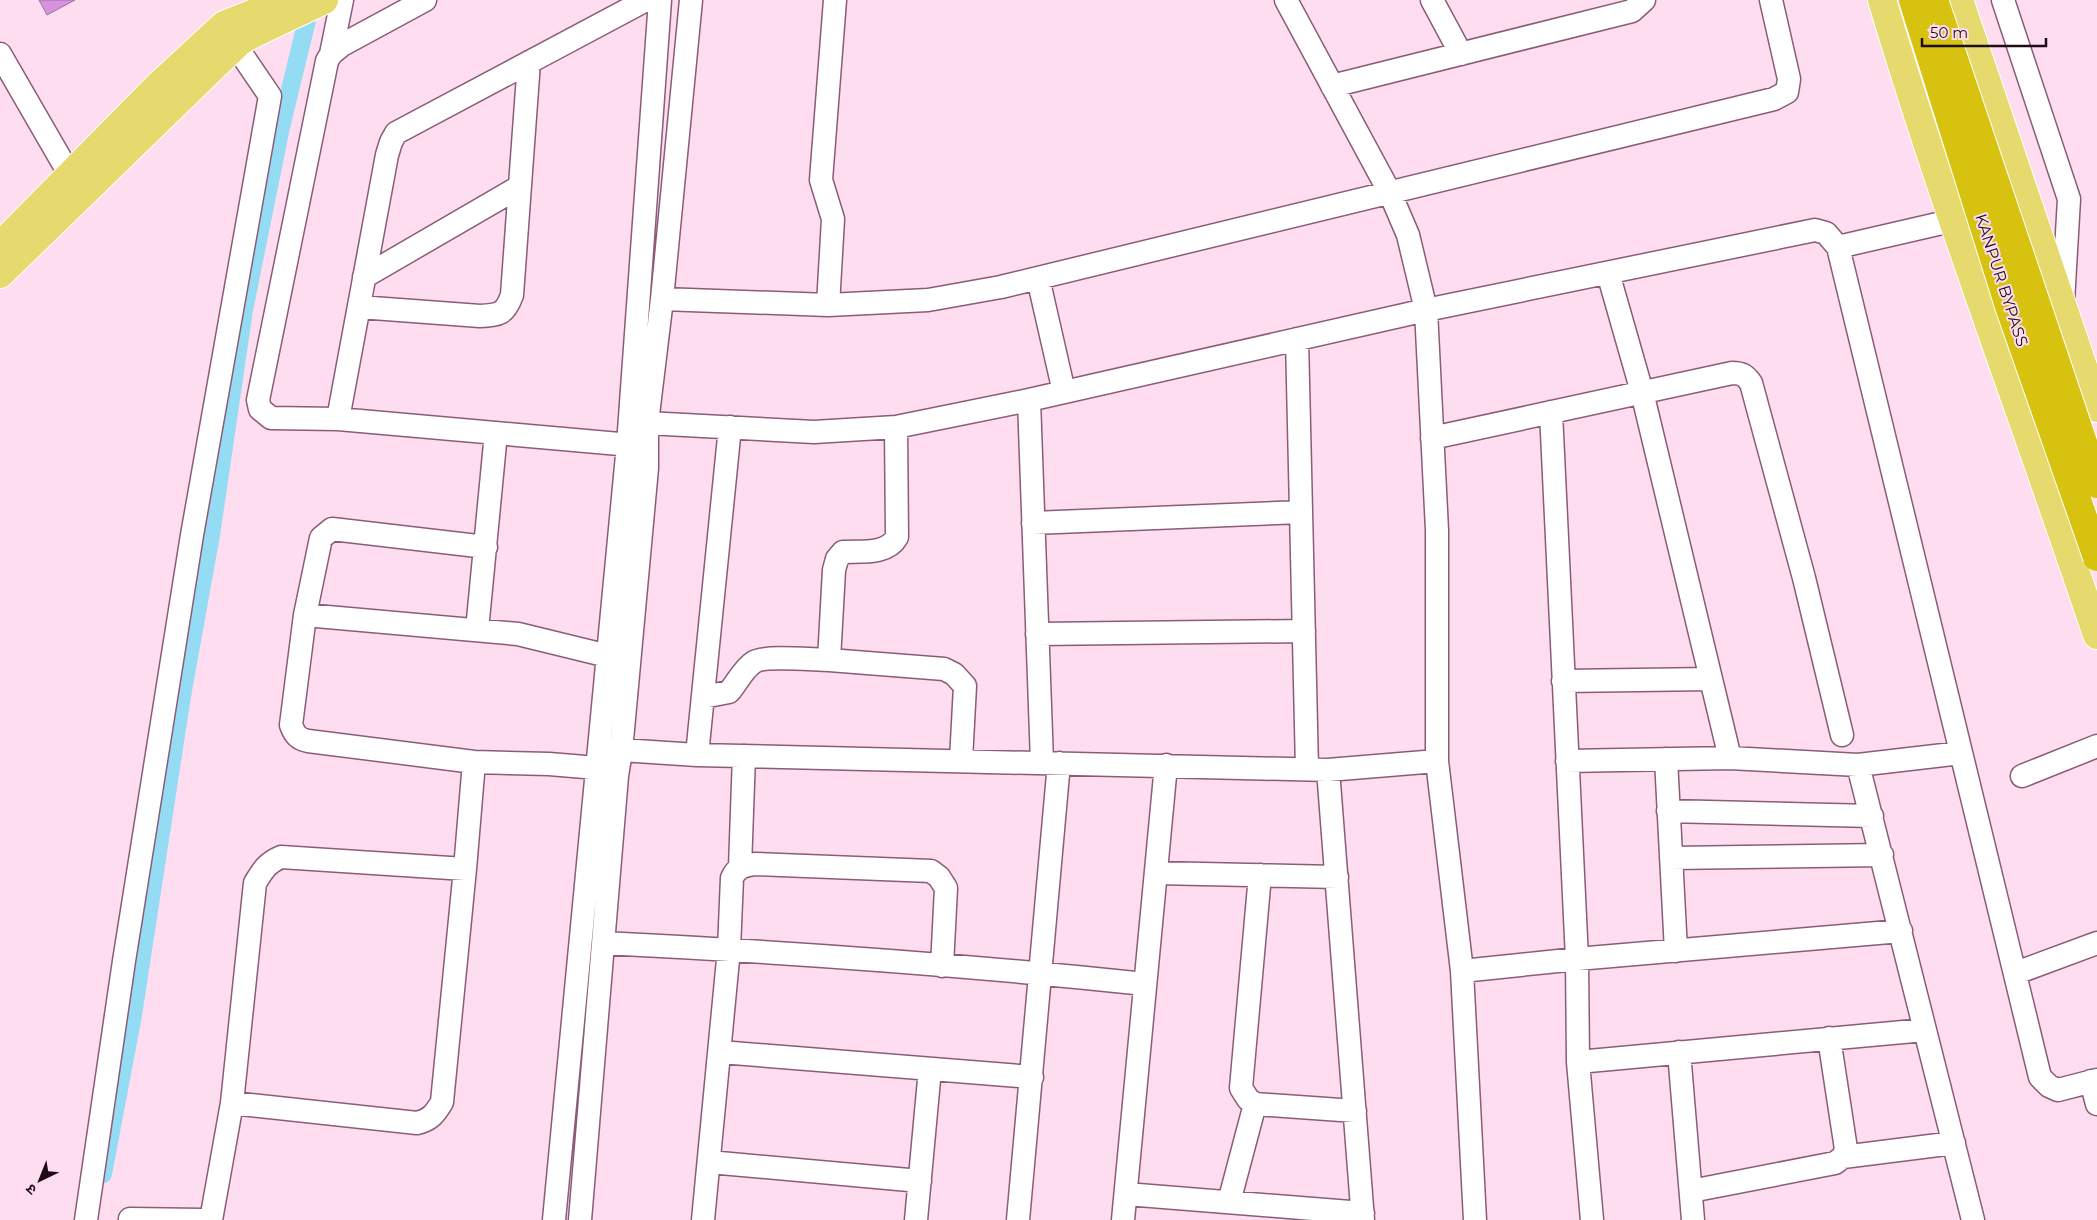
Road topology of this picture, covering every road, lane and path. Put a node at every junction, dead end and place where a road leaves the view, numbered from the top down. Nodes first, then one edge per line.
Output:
1 (324, 0) edge
2 (342, 0) edge
3 (425, 0) edge
4 (646, 0) edge
5 (660, 0) edge
6 (691, 0) edge
7 (835, 0) edge
8 (1286, 0) edge
9 (1432, 0) edge
10 (1644, 0) edge
11 (1771, 0) edge
12 (1882, 0) edge
13 (1913, 0) edge
14 (1934, 0) edge
15 (1959, 0) edge
16 (2003, 0) edge
17 (271, 12) edge
18 (236, 46) junction
19 (0, 54) edge
20 (331, 54) junction
21 (1461, 54) junction
22 (529, 62) junction
23 (1332, 86) junction
24 (76, 185) junction
25 (519, 186) junction
26 (1390, 193) junction
27 (2027, 203) junction
28 (1951, 221) junction
29 (0, 246) edge
30 (1838, 247) junction
31 (1608, 272) junction
32 (0, 274) edge
33 (364, 277) junction
34 (1038, 278) junction
35 (662, 299) junction
36 (828, 305) junction
37 (359, 307) junction
38 (2063, 308) junction
39 (1426, 310) junction
40 (1297, 339) junction
41 (1064, 392) junction
42 (1642, 392) junction
43 (1029, 400) junction
44 (2097, 408) edge
45 (1551, 412) junction
46 (338, 419) junction
47 (647, 423) junction
48 (730, 427) junction
49 (896, 427) junction
50 (496, 434) junction
51 (1432, 438) junction
52 (637, 446) junction
53 (2097, 484) edge
54 (1301, 512) junction
55 (1033, 523) junction
56 (486, 547) junction
57 (2097, 557) edge
58 (305, 615) junction
59 (477, 630) junction
60 (1304, 631) junction
61 (1037, 634) junction
62 (2097, 635) edge
63 (608, 656) junction
64 (829, 660) junction
65 (1711, 679) junction
66 (1563, 681) junction
67 (702, 697) junction
68 (1842, 735) dead end
69 (2097, 746) edge
70 (621, 751) junction
71 (1961, 753) junction
72 (698, 755) junction
73 (744, 756) junction
74 (598, 758) junction
75 (1730, 758) junction
76 (1666, 759) junction
77 (961, 760) junction
78 (1437, 761) junction
79 (1567, 761) junction
80 (474, 762) junction
81 (1050, 762) junction
82 (1166, 765) junction
83 (1858, 765) junction
84 (1317, 770) junction
85 (2022, 776) dead end
86 (1668, 811) junction
87 (1872, 816) junction
88 (1882, 855) junction
89 (1671, 858) junction
90 (740, 867) junction
91 (466, 869) junction
92 (1156, 874) junction
93 (1260, 875) junction
94 (1337, 877) junction
95 (1901, 931) junction
96 (604, 943) junction
97 (2097, 943) edge
98 (729, 949) junction
99 (1676, 951) junction
100 (1577, 959) junction
101 (942, 966) junction
102 (1462, 971) junction
103 (1041, 973) junction
104 (2016, 973) junction
105 (1145, 984) junction
106 (1925, 1030) junction
107 (1829, 1038) junction
108 (720, 1052) junction
109 (1679, 1052) junction
110 (1578, 1062) junction
111 (930, 1069) junction
112 (1032, 1077) junction
113 (2094, 1080) edge
114 (232, 1102) junction
115 (1255, 1104) junction
116 (2097, 1104) edge
117 (1355, 1111) junction
118 (1954, 1144) junction
119 (1843, 1157) junction
120 (709, 1162) junction
121 (920, 1181) junction
122 (1691, 1191) junction
123 (1126, 1194) junction
124 (1229, 1202) junction
125 (1363, 1216) edge
126 (130, 1219) edge
127 (86, 1220) edge
128 (202, 1220) edge
129 (211, 1220) edge
130 (554, 1220) edge
131 (580, 1220) edge
132 (703, 1220) edge
133 (916, 1220) edge
134 (1018, 1220) edge
135 (1123, 1220) edge
136 (1475, 1220) edge
137 (1592, 1220) edge
138 (1693, 1220) edge
139 (1973, 1220) edge

1 - 17 main road
2 - 20 street
3 - 20 street
4 - 22 street
5 - 52 street
6 - 35 street
7 - 36 street
8 - 23 street
9 - 21 street
10 - 21 street
11 - 26 street
12 - 28 main road
13 - 57 highway, KANPUR BYPASS, bridge
14 - 53 highway, KANPUR BYPASS, bridge
15 - 27 main road
16 - 38 street
17 - 18 main road
17 - 24 main road
18 - 24 main road
18 - 127 street
19 - 24 street
20 - 46 street
21 - 23 street
22 - 25 street
22 - 33 street
23 - 26 street
24 - 29 main road
24 - 32 main road
25 - 33 street
25 - 37 street
26 - 34 street
26 - 39 street
27 - 28 street
27 - 38 main road
28 - 30 street
28 - 62 main road
30 - 31 street
30 - 71 street
31 - 39 street
31 - 42 street
33 - 37 street
34 - 36 street
34 - 41 street
35 - 36 street
35 - 47 street
37 - 46 street
38 - 44 main road
39 - 40 street
39 - 51 street
40 - 41 street
40 - 54 street
41 - 43 street
42 - 45 street
42 - 65 street
42 - 68 street
43 - 49 street
43 - 55 street
45 - 51 street
45 - 66 street
46 - 50 street
47 - 48 street
47 - 52 street
48 - 49 street
48 - 67 street
49 - 64 street
50 - 52 street
50 - 56 street
51 - 78 street
52 - 63 street
52 - 70 street
54 - 55 street
54 - 60 street
55 - 61 street
56 - 58 street
56 - 59 street
58 - 59 street
58 - 80 street
59 - 63 street
60 - 61 street
60 - 84 street
61 - 81 street
63 - 74 street
64 - 67 street
64 - 77 street
65 - 66 street
65 - 75 street
66 - 79 street
67 - 72 street
69 - 85 street
70 - 72 street
70 - 74 street
70 - 96 street
71 - 83 street
71 - 104 street
72 - 73 street
73 - 77 street
73 - 90 street
74 - 80 street
74 - 130 street
75 - 76 street
75 - 83 street
76 - 79 street
76 - 86 street
77 - 81 street
78 - 84 street
78 - 102 street
79 - 100 street
80 - 91 street
81 - 82 street
81 - 103 street
82 - 84 street
82 - 92 street
83 - 87 street
84 - 94 street
86 - 87 street
86 - 89 street
87 - 88 street
88 - 89 street
88 - 95 street
89 - 99 street
90 - 98 street
90 - 101 street
91 - 114 street
91 - 114 street
92 - 93 street
92 - 105 street
93 - 94 street
93 - 115 street
94 - 117 street
95 - 99 street
95 - 106 street
96 - 98 street
96 - 131 street
97 - 104 street
98 - 101 street
98 - 108 street
99 - 100 street
100 - 102 street
100 - 110 street
101 - 103 street
102 - 136 street
103 - 105 street
103 - 112 street
104 - 113 street
105 - 123 street
106 - 107 street
106 - 118 street
107 - 109 street
107 - 119 street
108 - 111 street
108 - 120 street
109 - 110 street
109 - 122 street
110 - 137 street
111 - 112 street
111 - 121 street
112 - 134 street
113 - 116 street
114 - 129 street
115 - 117 street
115 - 124 street
117 - 125 street
118 - 119 street
118 - 139 street
119 - 122 street
120 - 121 street
120 - 132 street
121 - 133 street
122 - 138 street
123 - 124 street
123 - 135 street
124 - 125 street
126 - 128 street

